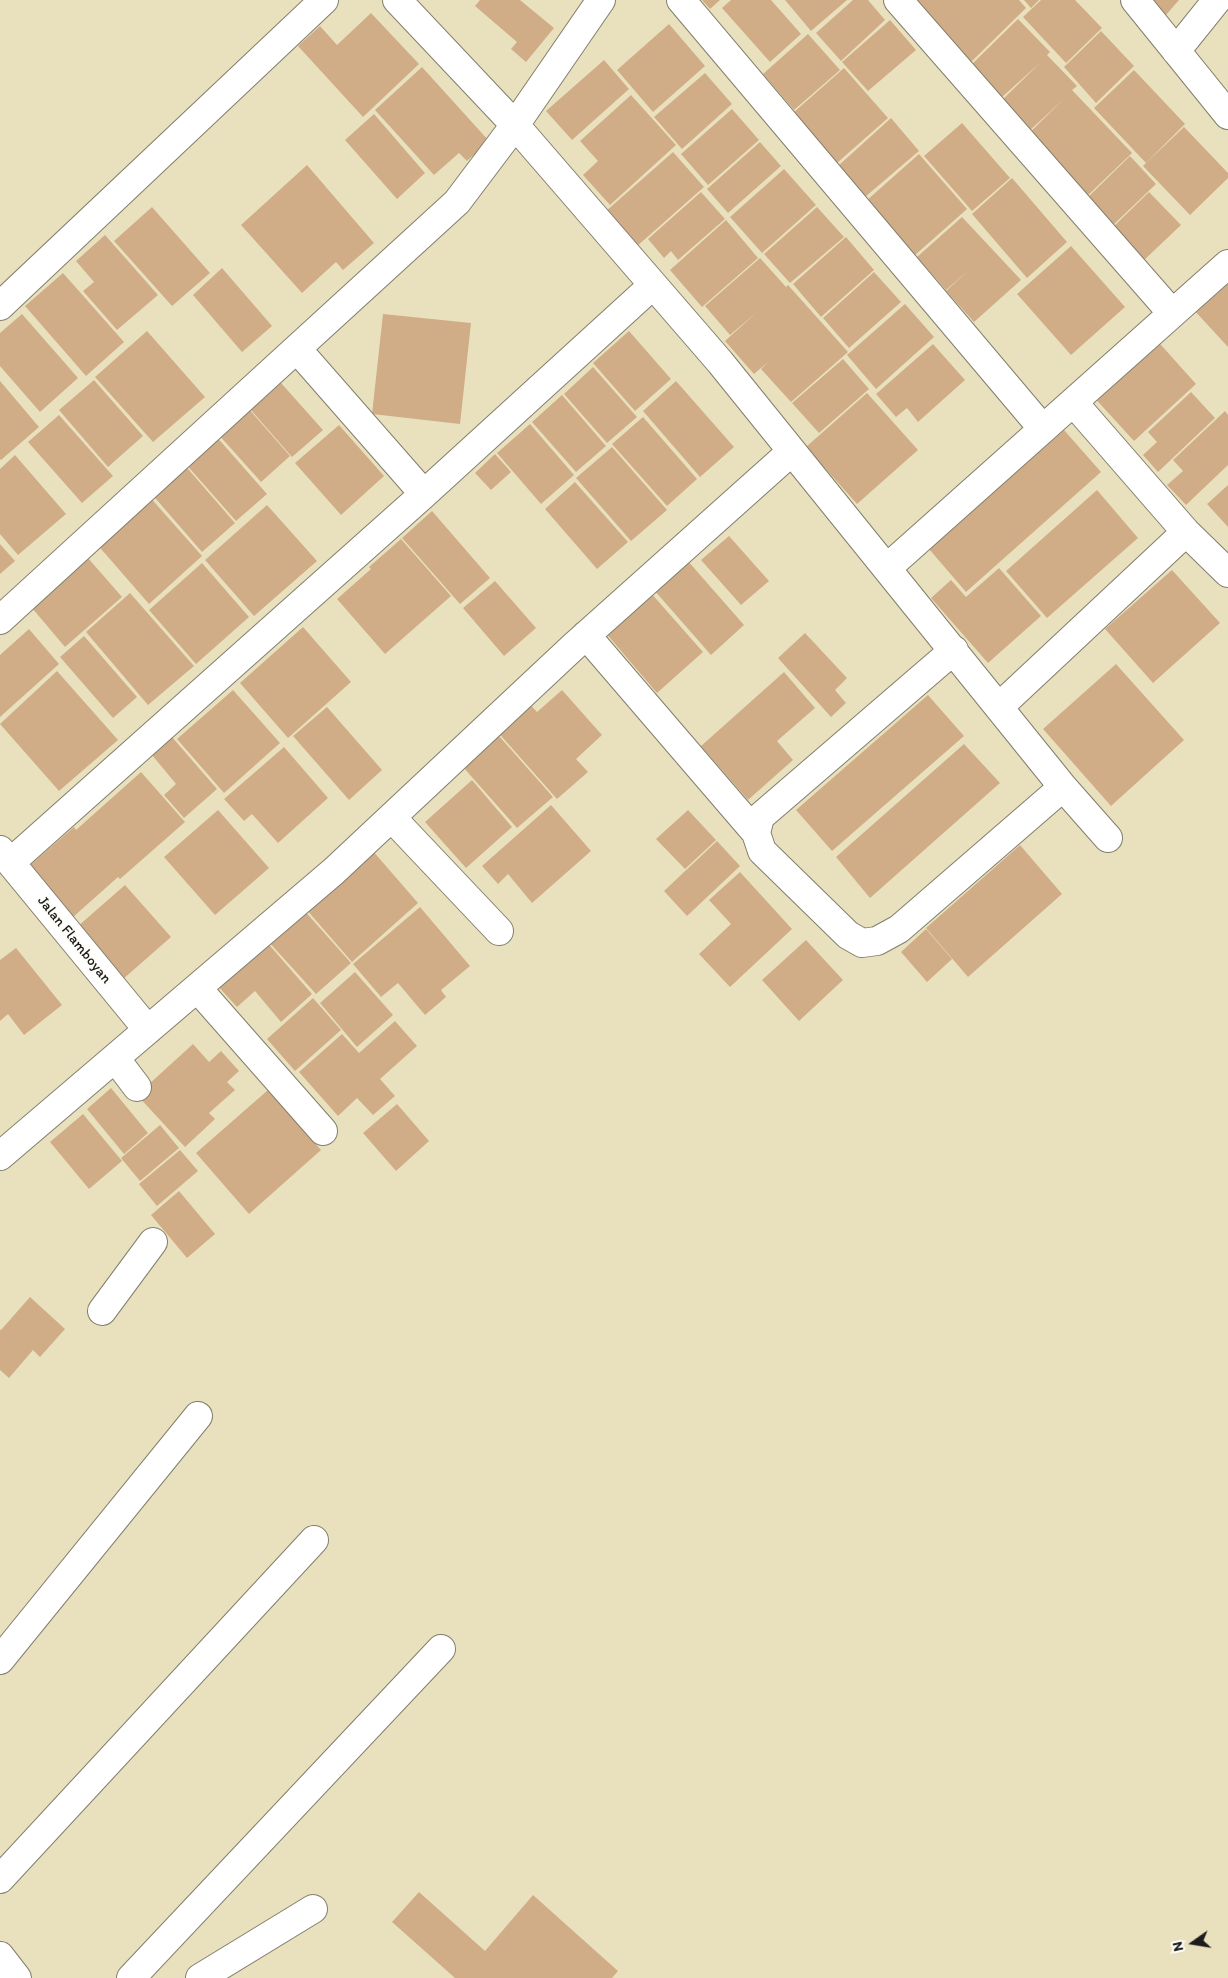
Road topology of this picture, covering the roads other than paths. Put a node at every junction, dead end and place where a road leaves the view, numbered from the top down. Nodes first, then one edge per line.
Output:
1 (324, 0) edge
2 (397, 0) edge
3 (601, 0) edge
4 (681, 0) edge
5 (898, 0) edge
6 (1135, 0) edge
7 (1217, 0) edge
8 (1176, 51) junction
9 (1228, 114) edge
10 (514, 125) junction
11 (1228, 264) edge
12 (653, 285) junction
13 (0, 306) edge
14 (1172, 313) junction
15 (297, 348) junction
16 (1073, 402) junction
17 (1043, 429) junction
18 (791, 452) junction
19 (424, 494) junction
20 (1186, 532) junction
21 (886, 568) junction
22 (1228, 573) edge
23 (0, 620) edge
24 (586, 635) junction
25 (954, 650) junction
26 (1000, 706) junction
27 (1064, 787) junction
28 (392, 818) junction
29 (756, 833) junction
30 (1108, 838) dead end
31 (6, 856) edge
32 (499, 931) dead end
33 (198, 988) junction
34 (148, 1030) junction
35 (115, 1058) junction
36 (137, 1087) dead end
37 (323, 1131) dead end
38 (0, 1156) edge
39 (153, 1242) dead end
40 (102, 1311) dead end
41 (198, 1416) dead end
42 (314, 1540) dead end
43 (441, 1649) dead end
44 (0, 1660) edge
45 (0, 1879) edge
46 (313, 1908) dead end
47 (0, 1956) edge
48 (17, 1978) edge
49 (131, 1978) edge
50 (200, 1978) edge

1 - 13 street
2 - 10 street
3 - 10 street
4 - 17 street
5 - 14 street
6 - 8 street
7 - 8 street
8 - 9 street
10 - 12 street
10 - 15 street
11 - 14 street
12 - 18 street
12 - 19 street
14 - 16 street
15 - 19 street
15 - 23 street
16 - 17 street
16 - 20 street
17 - 21 street
18 - 21 street
18 - 24 street
19 - 31 street
20 - 22 street
20 - 26 street
21 - 25 street
24 - 28 street
24 - 29 street
25 - 26 street
25 - 29 street
26 - 27 street
27 - 29 street
27 - 30 street
28 - 32 street
28 - 33 street
31 - 34 street, Jalan Flamboyan
33 - 34 street
33 - 37 street
34 - 35 street
35 - 36 street
35 - 38 street
39 - 40 street
41 - 44 street
42 - 45 street
43 - 49 street
46 - 50 street
47 - 48 street

